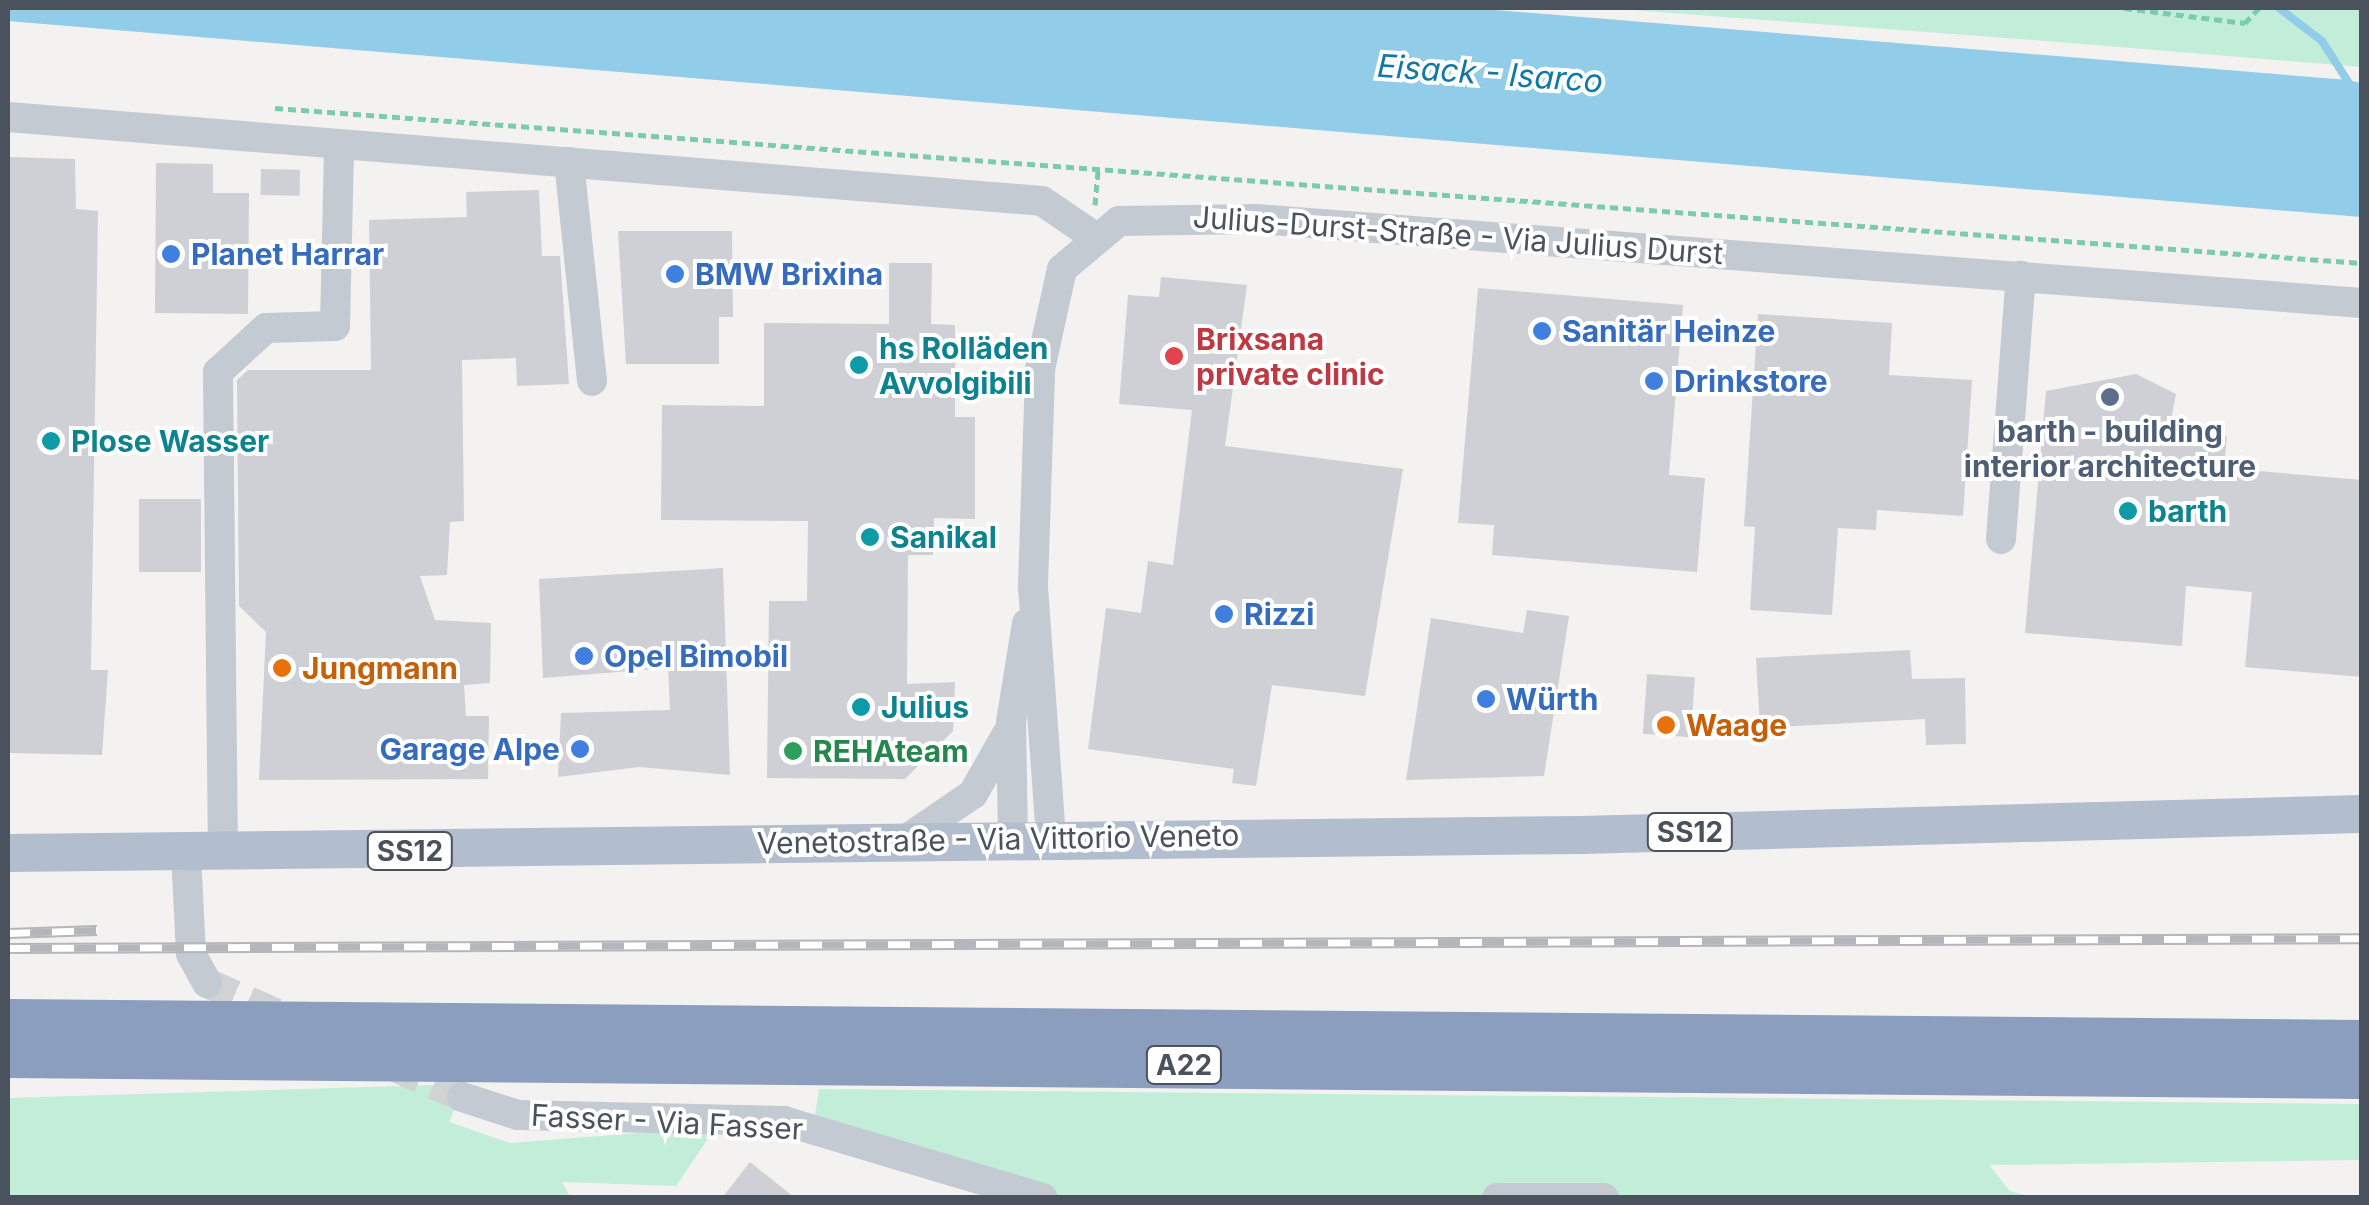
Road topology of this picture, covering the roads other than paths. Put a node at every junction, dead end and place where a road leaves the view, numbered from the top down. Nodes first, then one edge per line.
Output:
1 (8, 116) edge
2 (339, 146) junction
3 (569, 162) junction
4 (1092, 236) junction
5 (2021, 276) junction
6 (2362, 304) edge
7 (592, 381) dead end
8 (2001, 539) dead end
9 (1033, 585) junction
10 (1011, 722) junction
11 (2362, 814) edge
12 (1032, 838) junction
13 (904, 841) junction
14 (8, 854) edge
15 (205, 854) junction
16 (207, 983) dead end
17 (8, 1021) edge
18 (2362, 1042) edge
19 (8, 1056) edge
20 (2362, 1076) edge
21 (462, 1097) tunnel mouth
22 (1043, 1198) edge
23 (1497, 1198) edge
24 (1604, 1198) edge

1 - 2 street
2 - 3 street
2 - 15 street
3 - 4 street
3 - 7 street
4 - 5 street, Julius-Durst-Straße - Via Julius Durst
4 - 9 street
5 - 6 street, Julius-Durst-Straße - Via Julius Durst
5 - 8 street
9 - 10 street
9 - 12 street
10 - 12 street
10 - 13 street
11 - 12 main road, Venetostraße - Via Vittorio Veneto / SS12
12 - 13 main road, Venetostraße - Via Vittorio Veneto / SS12
13 - 15 main road, Venetostraße - Via Vittorio Veneto / SS12
14 - 15 main road, Venetostraße - Via Vittorio Veneto / SS12
15 - 16 street
17 - 18 highway, A22
19 - 20 highway, A22
21 - 22 street, Fasser - Via Fasser
23 - 24 street

